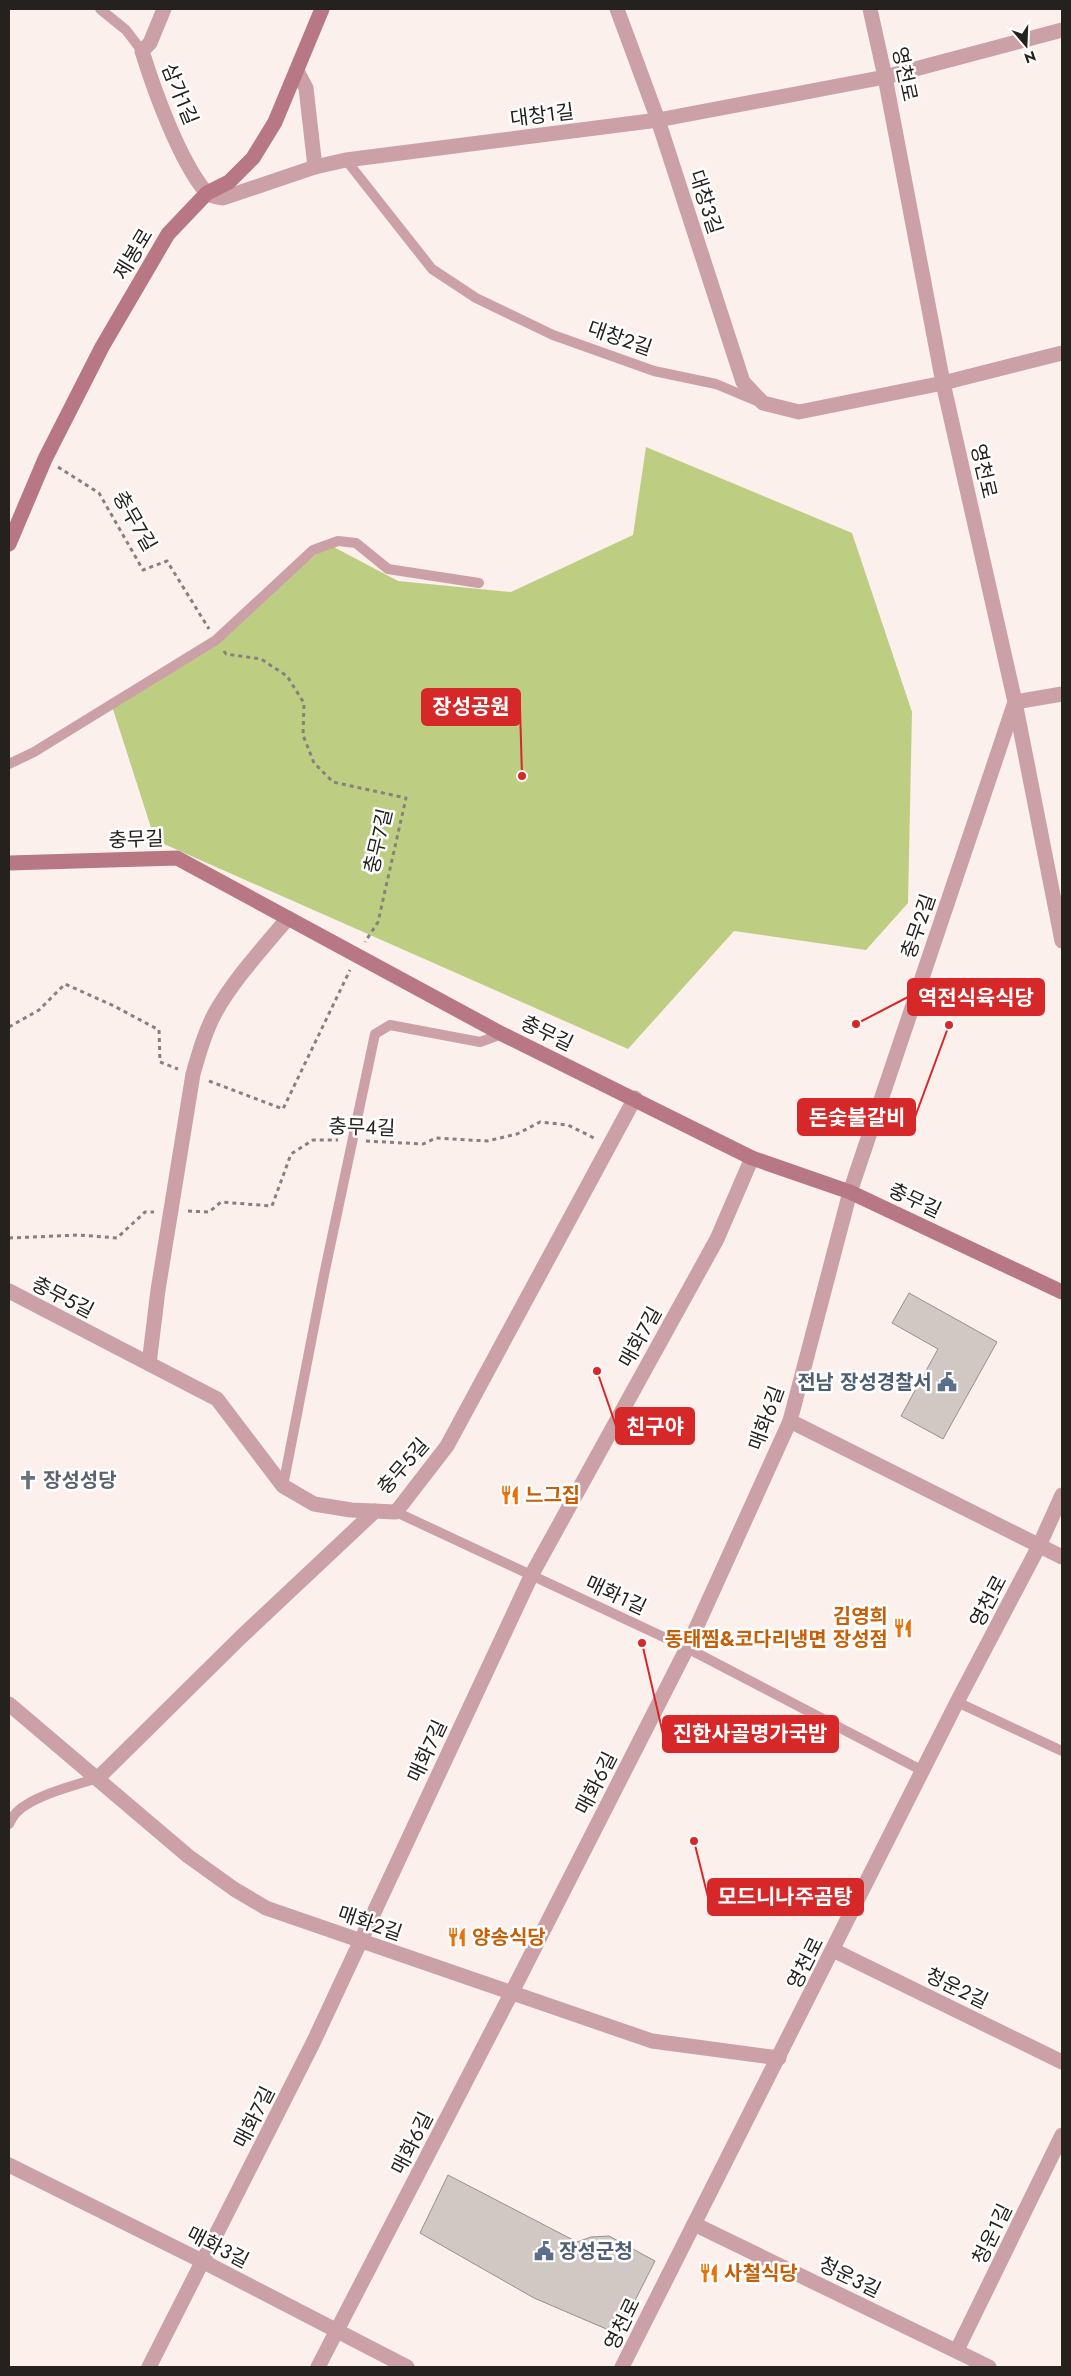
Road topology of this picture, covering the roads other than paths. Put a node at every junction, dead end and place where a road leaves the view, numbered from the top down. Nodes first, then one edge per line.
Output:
1 (100, 9) edge
2 (164, 9) edge
3 (322, 9) edge
4 (616, 9) edge
5 (870, 9) edge
6 (1062, 30) edge
7 (142, 51) junction
8 (297, 71) junction
9 (886, 76) junction
10 (658, 120) junction
11 (346, 160) junction
12 (315, 167) junction
13 (207, 193) junction
14 (1062, 353) edge
15 (943, 383) junction
16 (762, 403) junction
17 (9, 544) edge
18 (478, 583) dead end
19 (1062, 694) edge
20 (1016, 702) junction
21 (9, 764) edge
22 (9, 863) edge
23 (288, 918) junction
24 (1062, 941) edge
25 (502, 1034) junction
26 (635, 1098) junction
27 (752, 1158) junction
28 (850, 1192) junction
29 (9, 1291) edge
30 (1062, 1292) edge
31 (149, 1364) junction
32 (790, 1421) junction
33 (283, 1486) junction
34 (1062, 1495) edge
35 (375, 1511) junction
36 (396, 1512) junction
37 (1039, 1546) junction
38 (1062, 1557) edge
39 (532, 1574) junction
40 (687, 1648) junction
41 (957, 1702) junction
42 (9, 1704) edge
43 (1062, 1751) edge
44 (923, 1771) junction
45 (98, 1778) junction
46 (9, 1824) edge
47 (360, 1941) junction
48 (834, 1950) junction
49 (512, 1992) junction
50 (779, 2058) junction
51 (1062, 2062) edge
52 (1062, 2135) edge
53 (9, 2165) edge
54 (694, 2224) junction
55 (204, 2262) junction
56 (336, 2332) junction
57 (957, 2350) junction
58 (149, 2367) edge
59 (318, 2367) edge
60 (407, 2367) edge
61 (622, 2367) edge
62 (989, 2367) edge

1 - 7 lane
2 - 7 street, 삼가1길
3 - 8 street, 제봉로
4 - 10 street, 대창3길
5 - 9 street, 영천로
6 - 9 street, 대창1길
7 - 13 street, 삼가1길
8 - 12 street
8 - 13 street, 제봉로
9 - 10 street, 대창1길
9 - 15 street, 영천로
10 - 11 street, 대창1길
10 - 16 street, 대창3길
11 - 12 street, 대창1길
11 - 16 lane, 대창2길
12 - 13 street, 대창1길
13 - 17 street, 제봉로
14 - 15 street, 대창2길
15 - 16 street, 대창2길
15 - 20 street, 영천로
18 - 21 lane
19 - 20 street
20 - 24 street, 영천로
20 - 28 street, 충무2길
22 - 23 street, 충무길
23 - 25 street, 충무길
23 - 31 street
25 - 26 street, 충무길
25 - 33 lane
26 - 27 street, 충무길
26 - 36 street, 충무5길
27 - 28 street, 충무길
27 - 39 street, 매화7길
28 - 30 street, 충무길
28 - 32 street, 매화6길
29 - 31 street, 충무5길
31 - 33 street, 충무5길
32 - 37 street
32 - 40 street, 매화6길
33 - 35 street, 충무5길
34 - 37 street, 영천로
35 - 36 street, 충무5길
35 - 45 street
36 - 39 lane, 매화1길
37 - 38 street
37 - 41 street, 영천로
39 - 40 lane, 매화1길
39 - 47 street, 매화7길
40 - 44 lane, 매화1길
40 - 49 street, 매화6길
41 - 43 lane
41 - 44 street, 영천로
42 - 45 street, 매화2길
44 - 48 street, 영천로
45 - 46 lane
45 - 47 street, 매화2길
47 - 49 street, 매화2길
47 - 55 street, 매화7길
48 - 50 street, 영천로
48 - 51 street, 청운2길
49 - 50 street, 매화2길
49 - 56 street, 매화6길
50 - 54 street, 영천로
52 - 57 street, 청운1길
53 - 55 street, 매화3길
54 - 57 street, 청운3길
54 - 61 street, 영천로
55 - 56 street, 매화3길
55 - 58 street, 매화7길
56 - 59 street, 매화6길
56 - 60 street, 매화3길
57 - 62 street, 청운3길

